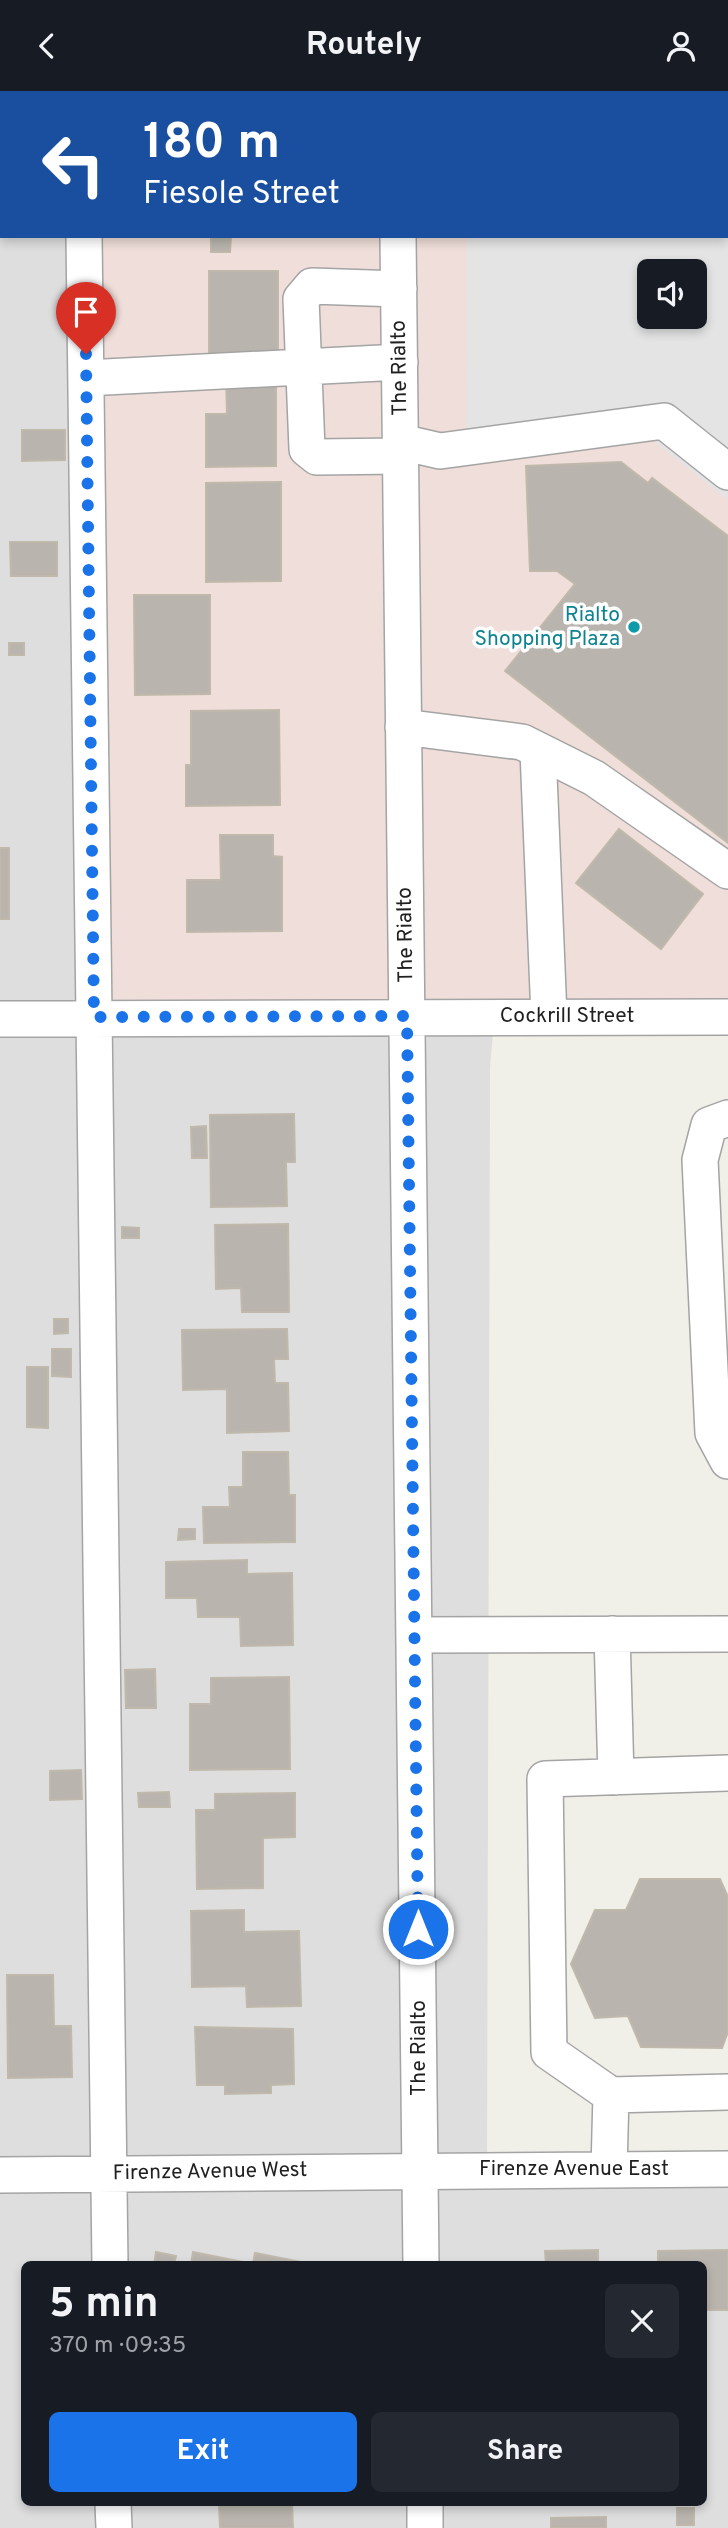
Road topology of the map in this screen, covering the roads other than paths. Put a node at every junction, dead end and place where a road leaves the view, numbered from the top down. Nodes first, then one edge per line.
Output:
1 (84, 238) edge
2 (398, 238) edge
3 (399, 289) junction
4 (400, 362) junction
5 (304, 367) junction
6 (86, 378) junction
7 (401, 449) junction
8 (728, 472) edge
9 (403, 726) junction
10 (538, 751) junction
11 (728, 871) edge
12 (407, 1016) junction
13 (549, 1016) junction
14 (94, 1017) junction
15 (728, 1017) edge
16 (0, 1019) edge
17 (728, 1118) edge
18 (716, 1226) edge
19 (718, 1334) edge
20 (725, 1449) edge
21 (728, 1633) edge
22 (612, 1634) junction
23 (416, 1635) junction
24 (728, 1773) edge
25 (616, 1777) junction
26 (728, 2092) edge
27 (611, 2095) junction
28 (419, 2169) junction
29 (609, 2169) junction
30 (728, 2169) edge
31 (108, 2174) junction
32 (0, 2175) edge
33 (110, 2261) edge
34 (421, 2261) edge
35 (113, 2506) edge
36 (425, 2506) edge
37 (114, 2528) edge
38 (425, 2528) edge

1 - 6 street
2 - 3 street, The Rialto
3 - 4 street, The Rialto
3 - 5 street
4 - 5 street
4 - 7 street, The Rialto
5 - 6 street
5 - 7 street
6 - 14 street
7 - 8 street
7 - 9 street, The Rialto
9 - 10 street
9 - 12 street, The Rialto
10 - 11 street
10 - 13 street
12 - 13 street, Cockrill Street
12 - 14 street, Cockrill Street
12 - 23 street, The Rialto
13 - 15 street, Cockrill Street
14 - 16 street, Cockrill Street
14 - 31 street
17 - 18 street
18 - 19 street
19 - 20 street
21 - 22 street
22 - 23 street
22 - 25 street
23 - 28 street, The Rialto
24 - 25 street
25 - 27 street
26 - 27 street
27 - 29 street
28 - 29 street, Firenze Avenue East
28 - 31 street, Firenze Avenue West
28 - 34 street, The Rialto
29 - 30 street, Firenze Avenue East
31 - 32 street, Firenze Avenue West
31 - 33 street
35 - 37 street
36 - 38 street

